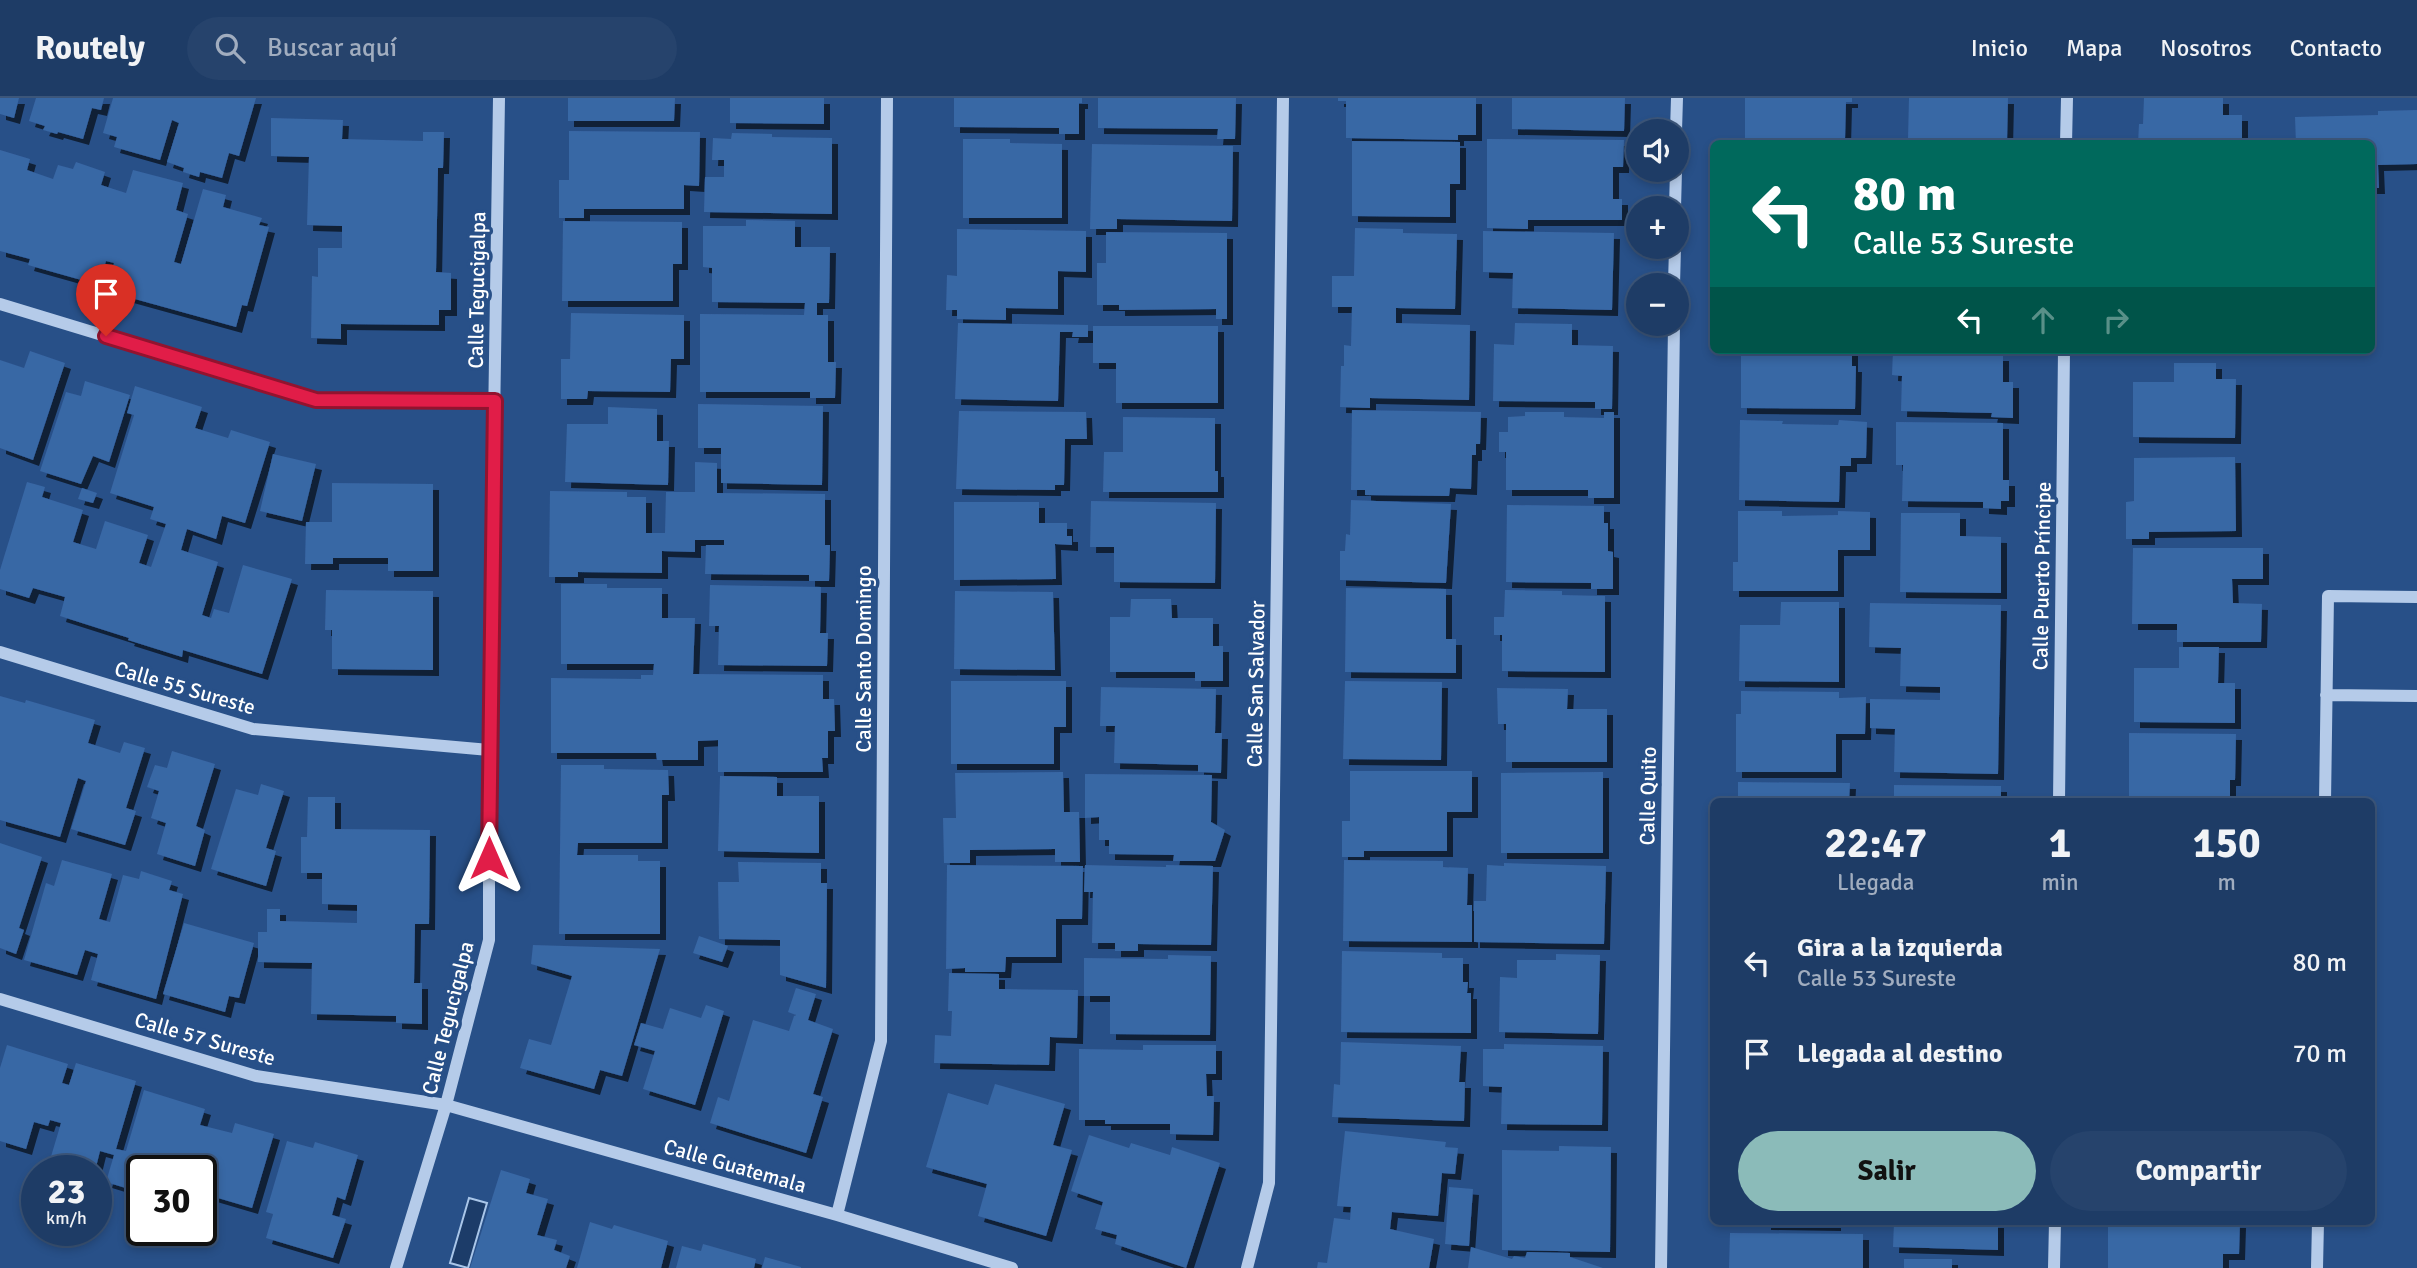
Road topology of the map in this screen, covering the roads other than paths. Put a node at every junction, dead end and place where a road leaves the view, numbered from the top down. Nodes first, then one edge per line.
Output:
1 (499, 98) edge
2 (887, 98) edge
3 (1283, 98) edge
4 (1677, 98) edge
5 (2067, 98) edge
6 (1676, 119) edge
7 (2066, 140) edge
8 (0, 304) edge
9 (1674, 336) edge
10 (2064, 354) edge
11 (495, 401) junction
12 (2417, 597) edge
13 (0, 652) edge
14 (2326, 695) junction
15 (2417, 696) edge
16 (489, 750) junction
17 (2059, 798) edge
18 (2325, 798) edge
19 (0, 999) edge
20 (446, 1105) junction
21 (838, 1215) junction
22 (2055, 1225) edge
23 (2318, 1225) edge
24 (396, 1268) edge
25 (1013, 1268) edge
26 (1247, 1268) edge
27 (1661, 1268) edge
28 (2054, 1268) edge
29 (2317, 1268) edge

1 - 11 street, Calle Tegucigalpa
2 - 21 street, Calle Santo Domingo
3 - 26 street, Calle San Salvador
4 - 6 street
5 - 7 street
8 - 11 street
9 - 27 street, Calle Quito
10 - 17 street, Calle Puerto Príncipe
11 - 16 street, Calle Tegucigalpa
12 - 14 street
13 - 16 street, Calle 55 Sureste
14 - 15 street
14 - 18 street
16 - 20 street, Calle Tegucigalpa
19 - 20 street, Calle 57 Sureste
20 - 21 street, Calle Guatemala
20 - 24 street, Calle Tegucigalpa
21 - 25 street, Calle Guatemala
22 - 28 street
23 - 29 street

